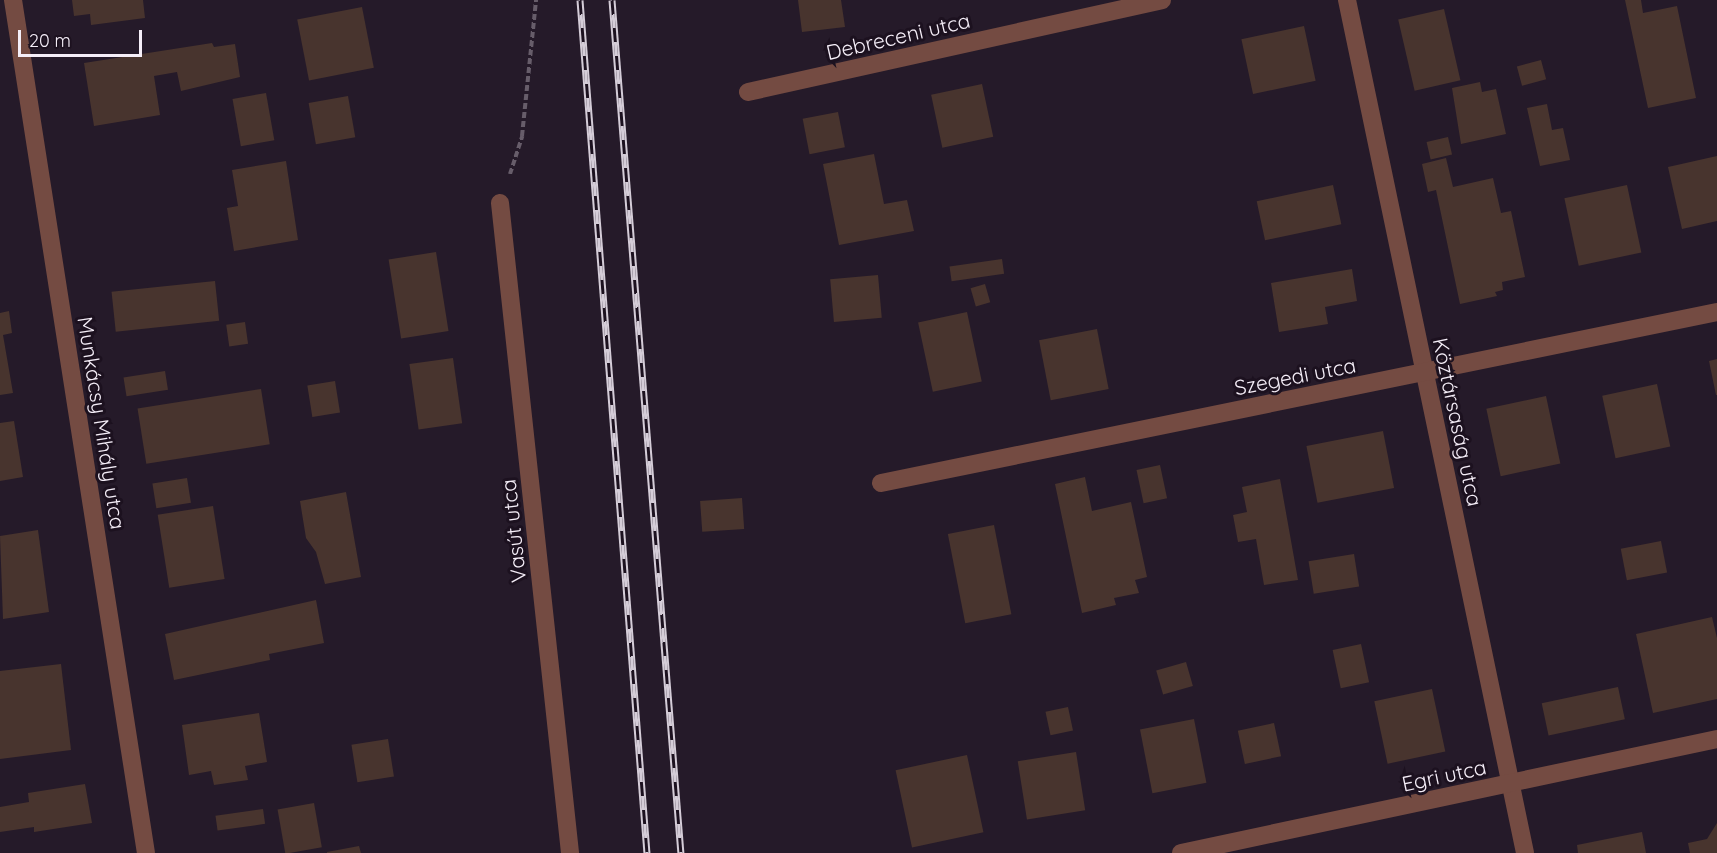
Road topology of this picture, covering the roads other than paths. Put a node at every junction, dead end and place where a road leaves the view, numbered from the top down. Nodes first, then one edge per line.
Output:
1 (13, 0) edge
2 (1162, 0) edge
3 (1347, 0) edge
4 (748, 92) dead end
5 (500, 203) road end
6 (1717, 312) edge
7 (1425, 372) junction
8 (881, 483) dead end
9 (1717, 739) edge
10 (1510, 784) junction
11 (146, 853) edge
12 (570, 853) edge
13 (1181, 853) edge
14 (1525, 853) edge

1 - 11 street, Munkácsy Mihály utca
2 - 4 street, Debreceni utca
3 - 7 street, Köztársaság utca
5 - 12 street, Vasút utca
6 - 7 street, Szegedi utca
7 - 8 street, Szegedi utca
7 - 10 street, Köztársaság utca
9 - 10 street, Egri utca
10 - 13 street, Egri utca
10 - 14 street, Köztársaság utca

